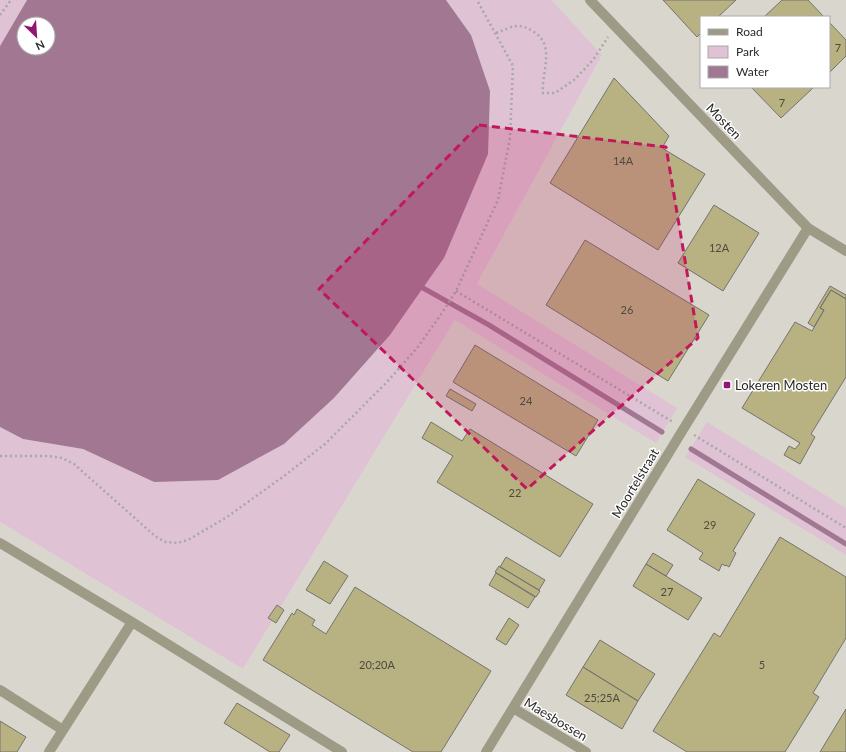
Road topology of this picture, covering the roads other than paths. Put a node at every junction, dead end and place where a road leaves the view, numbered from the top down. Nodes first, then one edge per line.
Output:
1 (590, 0) edge
2 (808, 228) junction
3 (846, 251) edge
4 (0, 543) edge
5 (132, 622) junction
6 (0, 690) edge
7 (513, 708) junction
8 (63, 730) junction
9 (49, 752) edge
10 (342, 752) edge
11 (486, 752) edge
12 (586, 752) edge

1 - 2 street, Mosten
2 - 3 street, Mosten
2 - 7 street, Moortelstraat
4 - 5 street
5 - 8 street
5 - 10 street
6 - 8 street
7 - 11 street, Moortelstraat
7 - 12 street, Maesbossen
8 - 9 street

